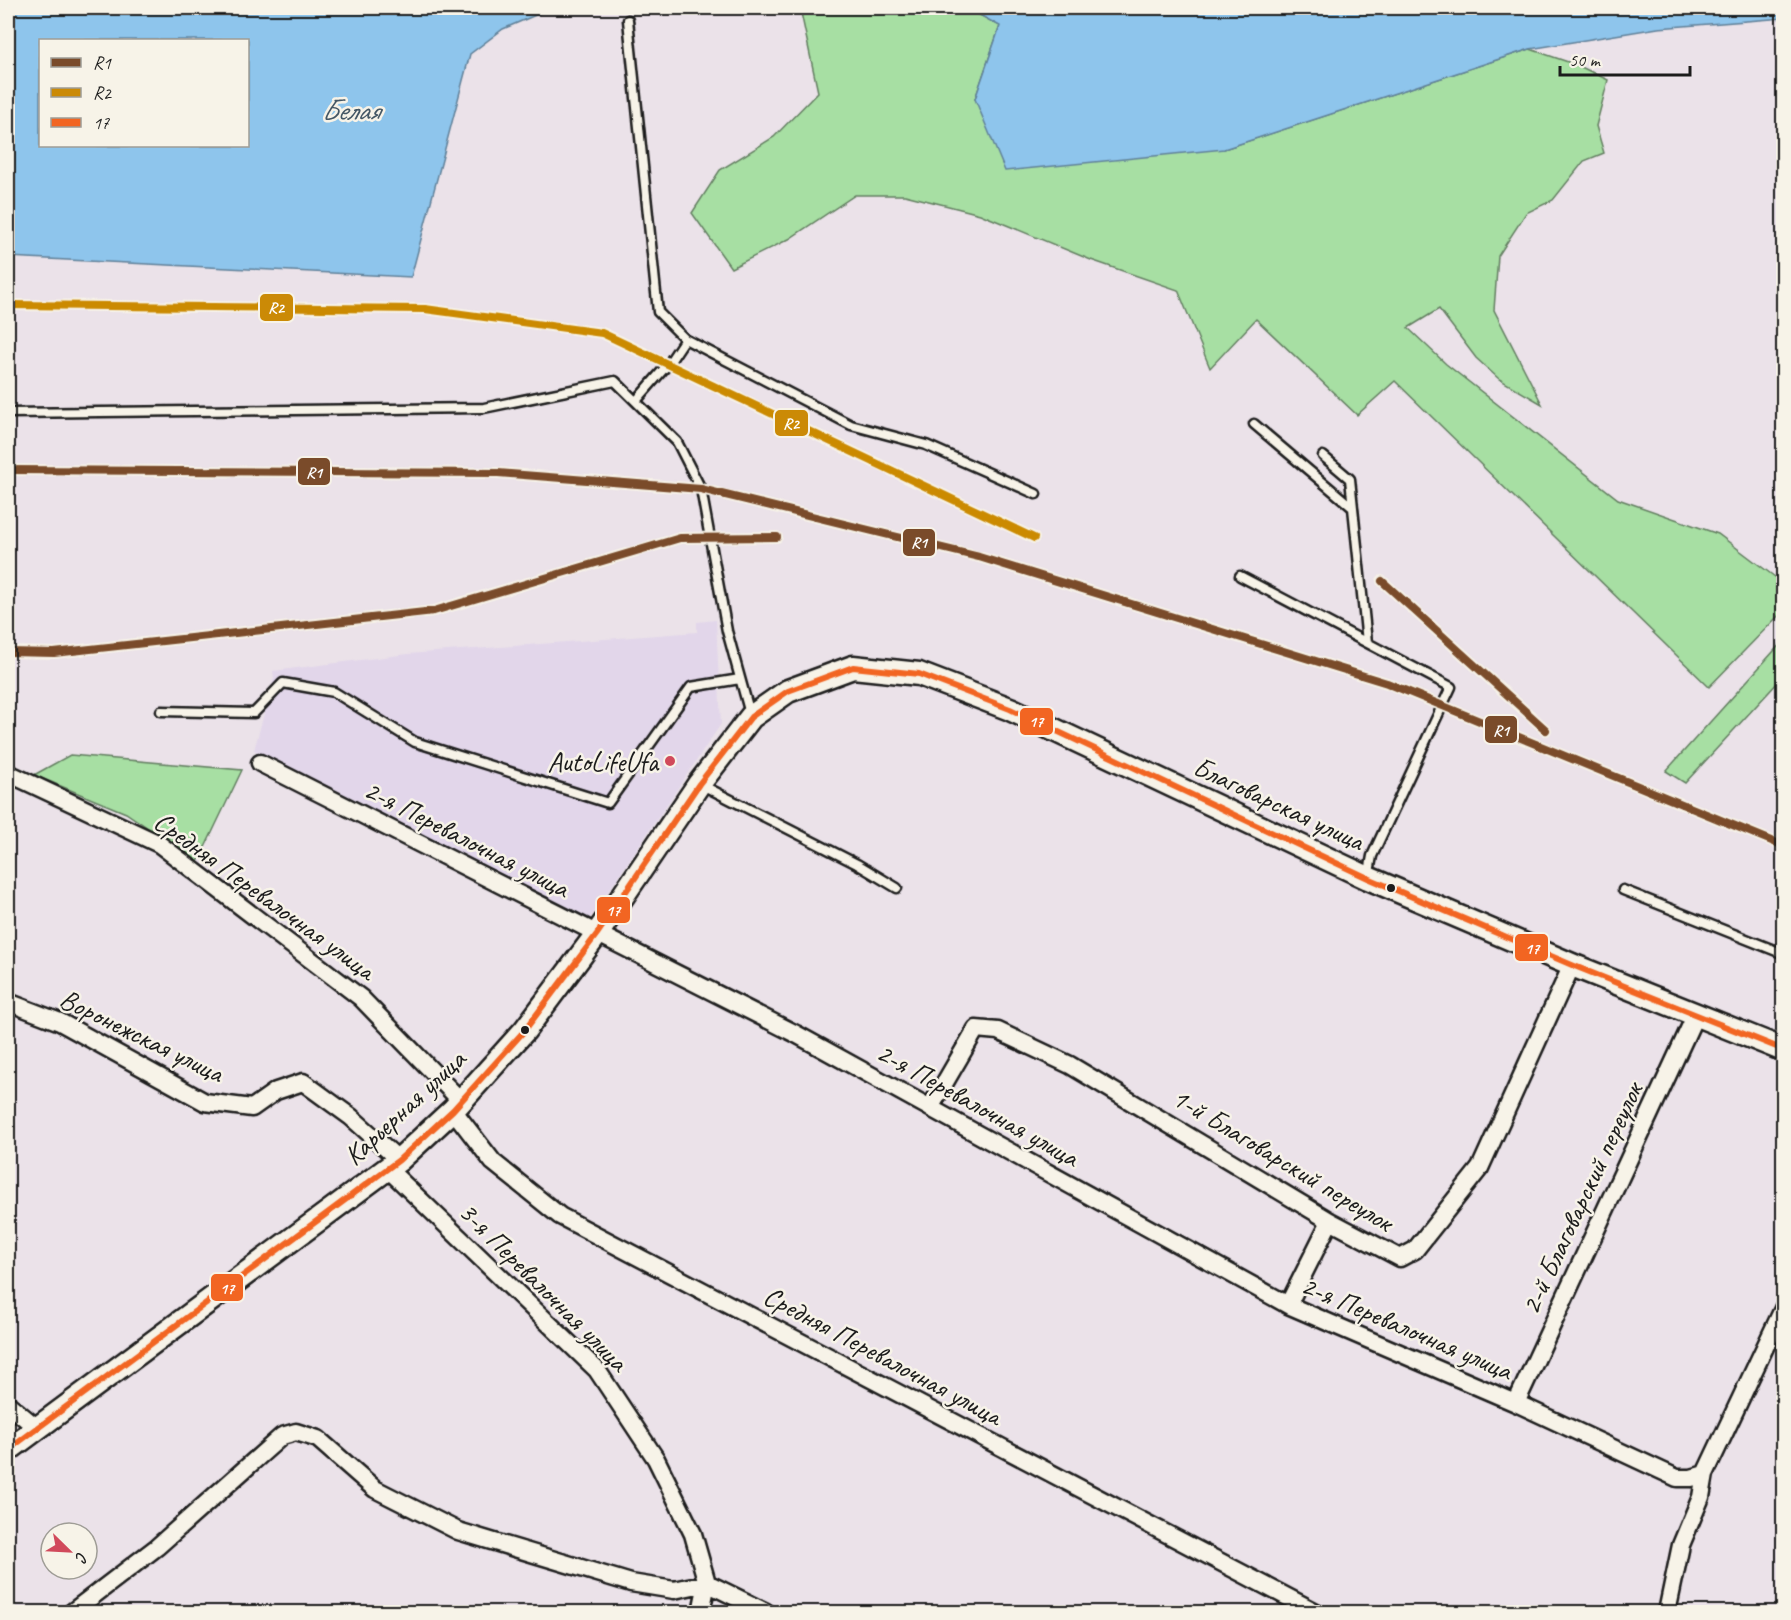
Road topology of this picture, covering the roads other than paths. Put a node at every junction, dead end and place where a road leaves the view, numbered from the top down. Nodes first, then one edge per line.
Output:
1 (628, 20) dead end
2 (685, 339) junction
3 (636, 401) junction
4 (8, 413) edge
5 (1254, 424) dead end
6 (1323, 456) dead end
7 (1036, 494) dead end
8 (1353, 507) junction
9 (1239, 576) dead end
10 (1367, 642) junction
11 (740, 679) junction
12 (161, 711) dead end
13 (751, 717) junction
14 (261, 764) dead end
15 (8, 773) edge
16 (699, 784) junction
17 (1368, 878) junction
18 (897, 888) dead end
19 (1623, 890) dead end
20 (597, 934) junction
21 (1784, 954) edge
22 (1572, 965) junction
23 (8, 1002) edge
24 (1696, 1014) junction
25 (1784, 1050) edge
26 (457, 1106) junction
27 (930, 1108) junction
28 (393, 1165) junction
29 (1330, 1221) junction
30 (1288, 1305) junction
31 (1784, 1307) edge
32 (1516, 1403) junction
33 (8, 1404) edge
34 (37, 1428) junction
35 (8, 1450) edge
36 (1705, 1474) junction
37 (707, 1583) junction
38 (72, 1612) edge
39 (701, 1612) edge
40 (766, 1612) edge
41 (1316, 1612) edge
42 (1667, 1612) edge

1 - 2 lane
2 - 3 lane
2 - 7 lane
3 - 4 lane
3 - 11 lane
5 - 8 lane
6 - 8 lane
8 - 10 lane
9 - 10 lane
10 - 17 lane
11 - 12 lane
11 - 13 lane
13 - 16 street, Карьерная улица
13 - 17 street, Благоварская улица
14 - 20 street, 2-я Перевалочная улица
15 - 26 street, Средняя Перевалочная улица
16 - 18 lane
16 - 20 street, Карьерная улица
17 - 22 street, Благоварская улица
19 - 21 lane
20 - 26 street, Карьерная улица
20 - 27 street, 2-я Перевалочная улица
22 - 24 street, Благоварская улица
22 - 29 street, 1-й Благоварский переулок
23 - 28 street, Воронежская улица
24 - 25 street, Благоварская улица
24 - 32 street, 2-й Благоварский переулок
26 - 28 street, Карьерная улица
26 - 41 street, Средняя Перевалочная улица
27 - 29 street, 1-й Благоварский переулок
27 - 30 street, 2-я Перевалочная улица
28 - 34 street, Карьерная улица
28 - 37 street, 3-я Перевалочная улица
29 - 30 street
30 - 32 street, 2-я Перевалочная улица
31 - 36 street
32 - 36 street, 2-я Перевалочная улица
33 - 34 street
34 - 35 street, Карьерная улица
36 - 42 street
37 - 38 street
37 - 39 street
37 - 40 street

